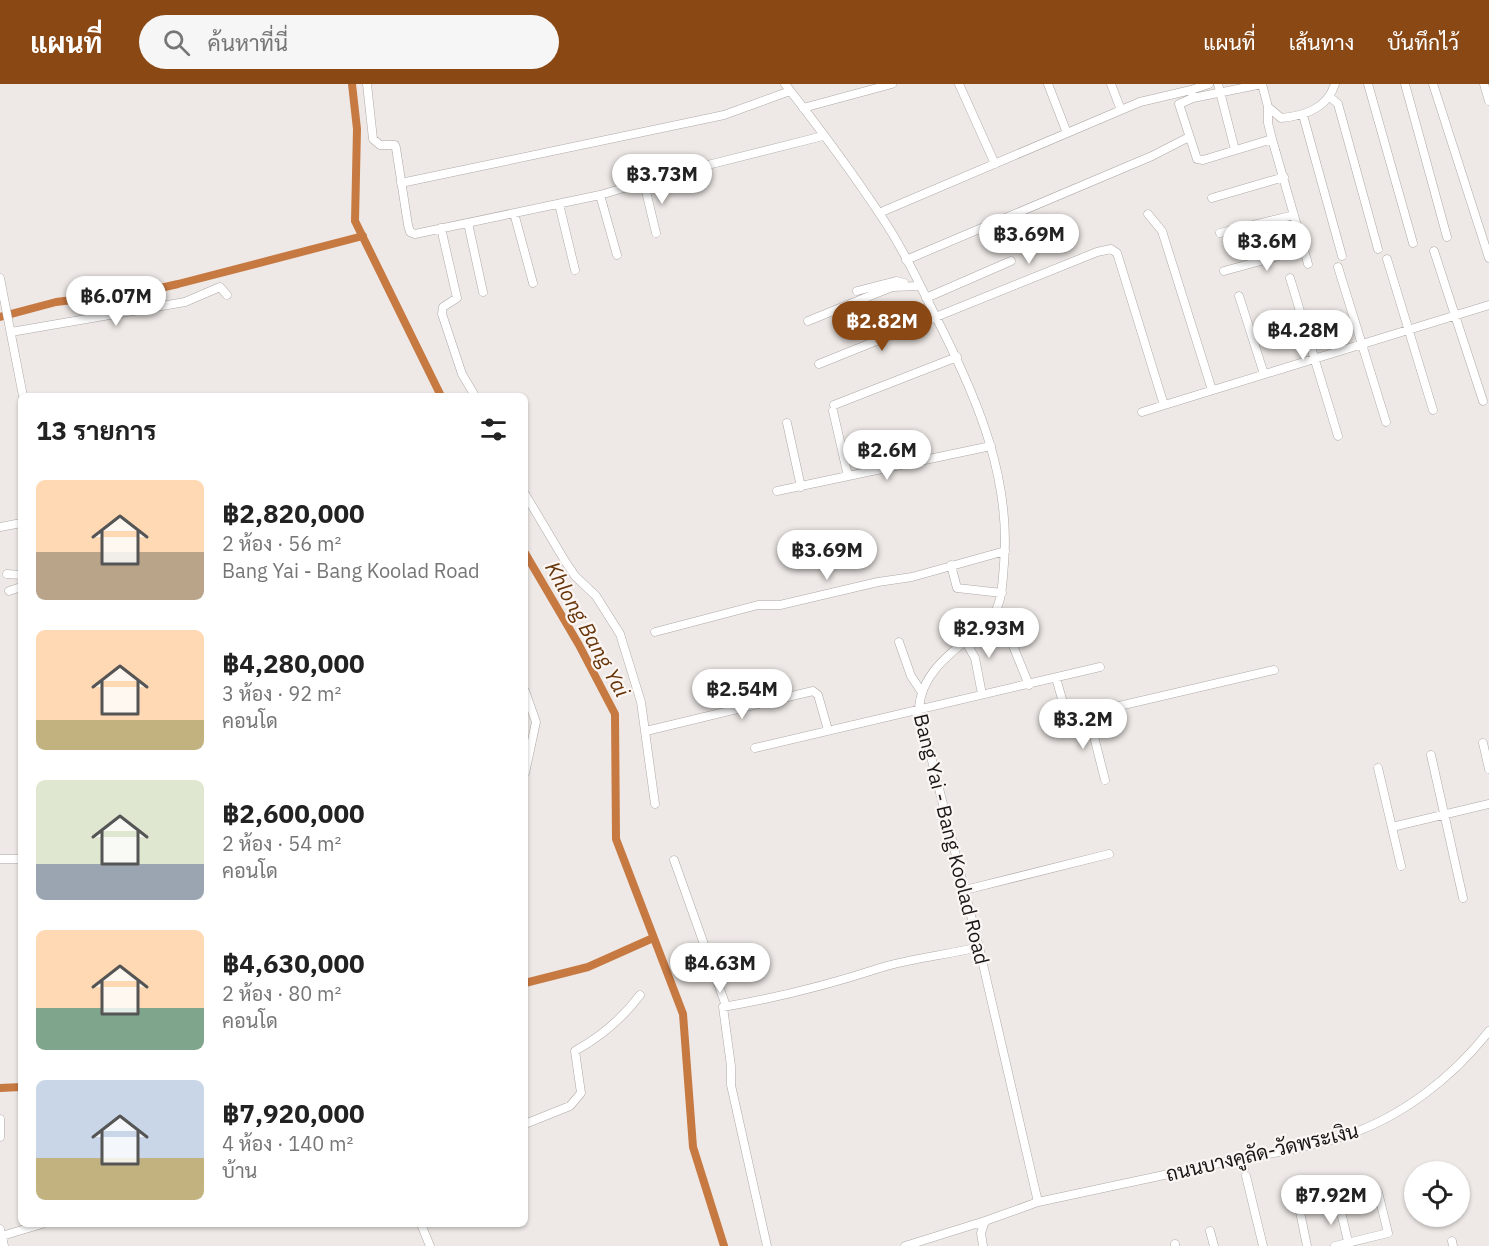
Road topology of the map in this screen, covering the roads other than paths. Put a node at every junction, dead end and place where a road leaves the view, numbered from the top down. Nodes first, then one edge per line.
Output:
1 (367, 84) edge
2 (892, 84) edge
3 (959, 84) edge
4 (1048, 84) edge
5 (1111, 84) edge
6 (1209, 84) edge
7 (1262, 84) edge
8 (1335, 84) edge
9 (1368, 84) edge
10 (1405, 84) edge
11 (1433, 84) edge
12 (1484, 84) edge
13 (787, 87) edge
14 (1219, 88) edge
15 (1192, 94) junction
16 (1329, 96) junction
17 (1489, 101) edge
18 (1268, 107) junction
19 (803, 108) junction
20 (1121, 110) junction
21 (1303, 115) junction
22 (1067, 133) junction
23 (823, 136) junction
24 (1189, 137) junction
25 (1272, 139) junction
26 (1235, 150) junction
27 (995, 164) junction
28 (1284, 177) junction
29 (401, 183) junction
30 (644, 183) junction
31 (600, 195) junction
32 (1212, 198) dead end
33 (559, 204) junction
34 (514, 213) junction
35 (879, 213) junction
36 (1148, 214) dead end
37 (1294, 215) junction
38 (468, 223) junction
39 (441, 228) junction
40 (656, 233) dead end
41 (1220, 233) dead end
42 (1448, 237) dead end
43 (1413, 243) dead end
44 (1304, 249) junction
45 (1378, 249) dead end
46 (1434, 251) dead end
47 (617, 255) dead end
48 (1342, 256) dead end
49 (1489, 258) edge
50 (1387, 259) dead end
51 (906, 260) junction
52 (1011, 261) dead end
53 (1308, 264) dead end
54 (1338, 267) dead end
55 (575, 270) dead end
56 (1224, 271) dead end
57 (0, 278) edge
58 (1290, 278) dead end
59 (533, 283) dead end
60 (907, 285) junction
61 (920, 286) junction
62 (857, 291) dead end
63 (483, 292) dead end
64 (227, 295) dead end
65 (1239, 296) dead end
66 (926, 298) junction
67 (1489, 305) edge
68 (1455, 315) junction
69 (936, 317) junction
70 (808, 321) dead end
71 (1409, 330) junction
72 (12, 332) junction
73 (1362, 344) junction
74 (957, 357) junction
75 (1316, 358) junction
76 (819, 364) dead end
77 (1264, 374) junction
78 (1212, 390) junction
79 (22, 393) edge
80 (473, 393) edge
81 (1482, 401) dead end
82 (1164, 405) junction
83 (1433, 410) dead end
84 (1142, 412) dead end
85 (1386, 422) dead end
86 (787, 423) dead end
87 (1338, 436) dead end
88 (991, 446) junction
89 (848, 476) junction
90 (801, 487) junction
91 (777, 491) dead end
92 (528, 499) edge
93 (18, 524) edge
94 (0, 527) edge
95 (1005, 551) junction
96 (951, 565) junction
97 (7, 574) dead end
98 (18, 575) edge
99 (18, 589) edge
100 (9, 591) dead end
101 (1002, 593) junction
102 (998, 609) junction
103 (655, 632) dead end
104 (898, 642) dead end
105 (966, 642) junction
106 (1100, 667) dead end
107 (1274, 670) dead end
108 (1056, 678) junction
109 (1029, 685) junction
110 (981, 689) dead end
111 (921, 691) junction
112 (528, 699) edge
113 (919, 709) junction
114 (1088, 713) junction
115 (828, 730) junction
116 (646, 731) junction
117 (1483, 743) dead end
118 (755, 748) dead end
119 (1431, 755) dead end
120 (528, 759) edge
121 (1378, 768) dead end
122 (1489, 769) edge
123 (1106, 780) dead end
124 (655, 804) dead end
125 (1489, 804) edge
126 (1445, 814) junction
127 (1392, 827) junction
128 (1109, 854) dead end
129 (0, 859) edge
130 (18, 859) edge
131 (674, 860) dead end
132 (1401, 866) dead end
133 (965, 890) junction
134 (1463, 897) dead end
135 (979, 948) junction
136 (640, 995) dead end
137 (726, 1006) junction
138 (1489, 1030) edge
139 (0, 1119) edge
140 (528, 1123) edge
141 (0, 1137) edge
142 (1242, 1159) junction
143 (1378, 1192) dead end
144 (1338, 1199) dead end
145 (1038, 1202) junction
146 (1299, 1207) dead end
147 (985, 1221) junction
148 (27, 1227) edge
149 (422, 1227) edge
150 (1210, 1231) dead end
151 (1, 1232) edge
152 (1349, 1244) edge
153 (4, 1246) edge
154 (430, 1246) edge
155 (766, 1246) edge
156 (905, 1246) edge
157 (983, 1246) edge
158 (1214, 1246) edge
159 (1263, 1246) edge
160 (1307, 1246) edge
161 (1335, 1246) edge

1 - 29 street
2 - 19 street
3 - 27 street
4 - 22 street
5 - 20 street
6 - 15 street
7 - 14 street
7 - 18 street
8 - 16 street
9 - 43 street
10 - 42 street
11 - 49 street
12 - 17 street
13 - 19 street, Bang Yai - Bang Koolad Road
13 - 29 street
14 - 15 street
14 - 26 street
15 - 20 street
15 - 24 street
16 - 21 street
16 - 45 street
18 - 21 street
18 - 25 street
19 - 23 street, Bang Yai - Bang Koolad Road
20 - 22 street
21 - 48 street
22 - 27 street
23 - 30 street
23 - 35 street, Bang Yai - Bang Koolad Road
24 - 26 street
24 - 51 street
25 - 26 street
25 - 28 street
27 - 35 street
28 - 32 street
28 - 37 street
29 - 39 street
30 - 31 street
30 - 40 street
31 - 33 street
31 - 47 street
33 - 34 street
33 - 55 street
34 - 38 street
34 - 59 street
35 - 51 street, Bang Yai - Bang Koolad Road
36 - 78 street
37 - 41 street
37 - 44 street
38 - 39 street
38 - 63 street
39 - 80 street
44 - 53 street
44 - 56 street
46 - 68 street
50 - 71 street
51 - 61 street, Bang Yai - Bang Koolad Road
52 - 66 street
54 - 73 street
57 - 72 street
58 - 75 street
60 - 61 street
60 - 62 street
60 - 70 street
61 - 66 street, Bang Yai - Bang Koolad Road
64 - 72 street
65 - 77 street
66 - 69 street, Bang Yai - Bang Koolad Road
67 - 68 street
68 - 71 street
68 - 81 street
69 - 74 street, Bang Yai - Bang Koolad Road
69 - 76 street
69 - 82 street
71 - 73 street
71 - 83 street
72 - 79 street
73 - 75 street
73 - 85 street
74 - 88 street, Bang Yai - Bang Koolad Road
74 - 89 street
75 - 77 street
75 - 87 street
77 - 78 street
78 - 82 street
82 - 84 street
86 - 90 street
88 - 89 street
88 - 95 street, Bang Yai - Bang Koolad Road
89 - 90 street
90 - 91 street
92 - 116 street
93 - 94 street
95 - 96 street
95 - 101 street, Bang Yai - Bang Koolad Road
96 - 101 street
96 - 103 street
97 - 98 street
99 - 100 street
101 - 102 street, Bang Yai - Bang Koolad Road
102 - 105 street, Bang Yai - Bang Koolad Road
102 - 109 street
104 - 111 street
105 - 110 street
105 - 111 street, Bang Yai - Bang Koolad Road
106 - 108 street
107 - 114 street
108 - 109 street
108 - 114 street
109 - 113 street
111 - 113 street, Bang Yai - Bang Koolad Road
112 - 120 street
113 - 115 street
113 - 133 street, Bang Yai - Bang Koolad Road
114 - 123 street
115 - 116 street
115 - 118 street
116 - 124 street
117 - 122 street
119 - 126 street
121 - 127 street
125 - 126 street
126 - 127 street
126 - 134 street
127 - 132 street
128 - 133 street
129 - 130 street
131 - 137 street
133 - 135 street, Bang Yai - Bang Koolad Road
135 - 137 street
135 - 145 street, Bang Yai - Bang Koolad Road
136 - 140 street
137 - 155 street
138 - 142 street, ถนนบางคูลัด-วัดพระเงิน
139 - 141 street
142 - 145 street, ถนนบางคูลัด-วัดพระเงิน
142 - 159 street
143 - 152 street
144 - 152 street
145 - 147 street
146 - 160 street
147 - 156 street
147 - 157 street
148 - 151 street
149 - 154 street
150 - 158 street
151 - 153 street
152 - 161 street

